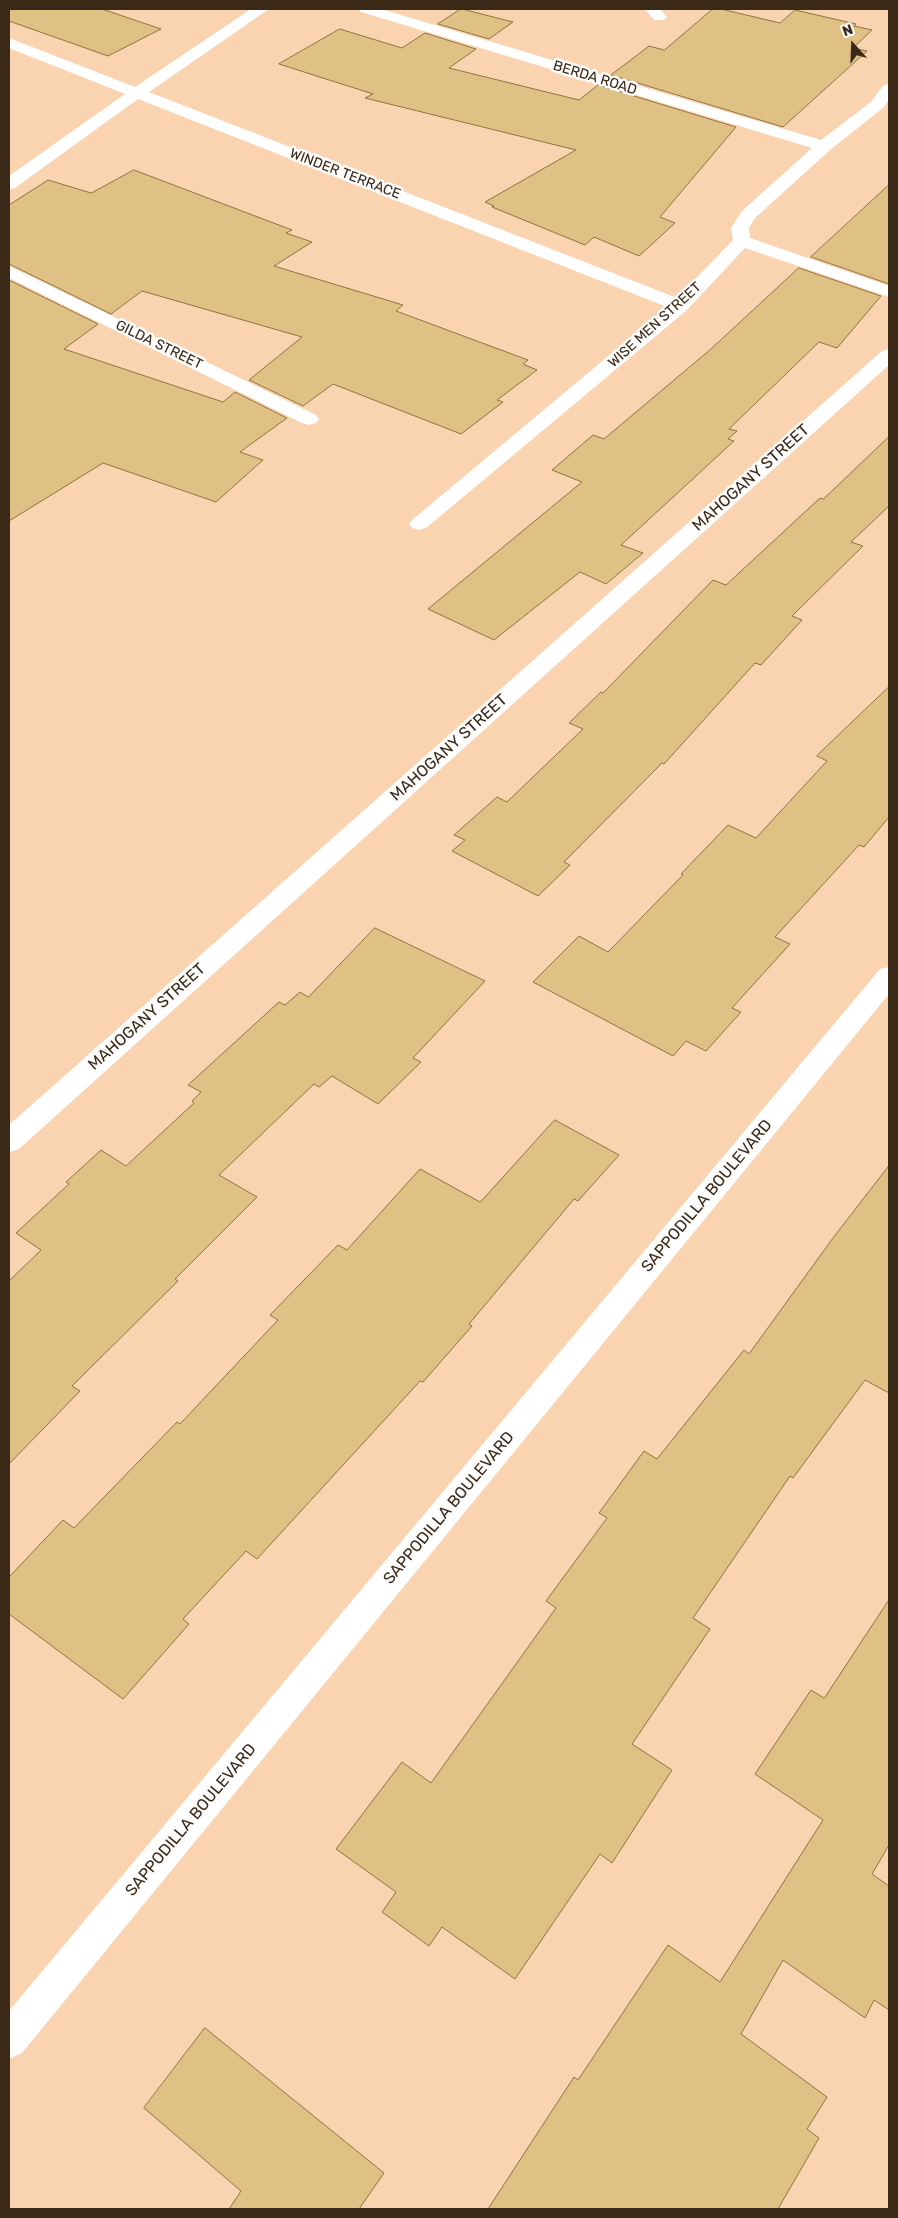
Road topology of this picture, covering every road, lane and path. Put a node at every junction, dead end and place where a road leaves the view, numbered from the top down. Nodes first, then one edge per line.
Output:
1 (261, 9) edge
2 (366, 9) edge
3 (9, 43) edge
4 (889, 89) edge
5 (137, 93) junction
6 (883, 107) edge
7 (824, 146) junction
8 (9, 184) edge
9 (742, 241) junction
10 (9, 271) edge
11 (889, 292) edge
12 (680, 306) junction
13 (889, 355) edge
14 (309, 419) dead end
15 (419, 524) dead end
16 (889, 976) edge
17 (9, 1141) edge
18 (9, 2040) edge

1 - 5 street
2 - 7 street, BERDA ROAD
3 - 5 street, WINDER TERRACE
4 - 6 street
5 - 8 street
5 - 12 street, WINDER TERRACE
6 - 7 street
7 - 9 street
9 - 11 street
9 - 12 street, WISE MEN STREET
10 - 14 street, GILDA STREET
12 - 15 street, WISE MEN STREET
13 - 17 street, MAHOGANY STREET
16 - 18 street, SAPPODILLA BOULEVARD

